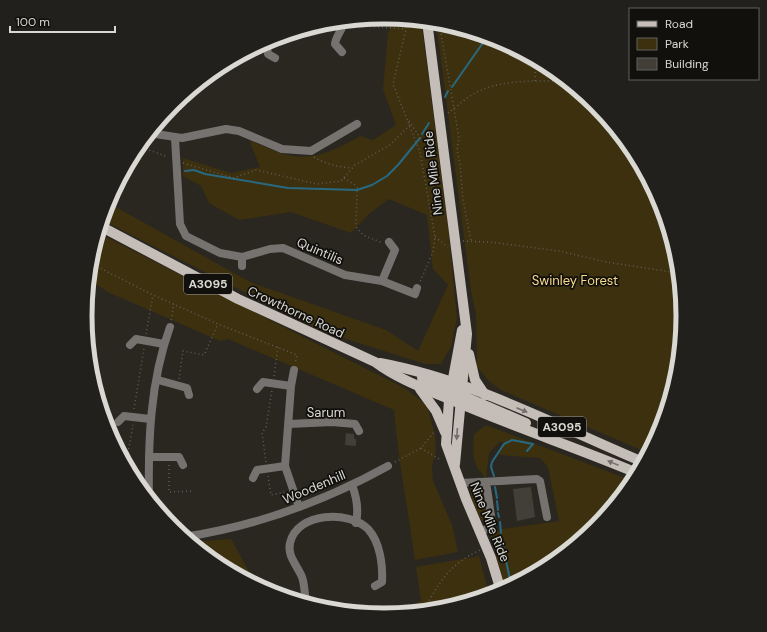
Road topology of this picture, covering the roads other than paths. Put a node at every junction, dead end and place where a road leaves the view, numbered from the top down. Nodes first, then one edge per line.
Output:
1 (341, 27) edge
2 (428, 27) edge
3 (266, 49) edge
4 (342, 52) dead end
5 (276, 58) dead end
6 (356, 127) dead end
7 (155, 134) edge
8 (174, 138) junction
9 (105, 229) edge
10 (389, 242) road end
11 (242, 257) junction
12 (242, 266) dead end
13 (382, 281) junction
14 (417, 288) road end
15 (464, 321) junction
16 (170, 327) road end
17 (467, 342) junction
18 (164, 344) junction
19 (130, 345) dead end
20 (376, 362) junction
21 (294, 370) road end
22 (158, 380) junction
23 (291, 386) junction
24 (417, 386) junction
25 (257, 389) dead end
26 (455, 393) junction
27 (189, 395) dead end
28 (486, 395) junction
29 (150, 419) junction
30 (118, 422) dead end
31 (289, 424) junction
32 (359, 432) dead end
33 (446, 436) junction
34 (149, 457) junction
35 (637, 460) edge
36 (455, 464) junction
37 (183, 465) dead end
38 (285, 466) junction
39 (388, 466) road end
40 (631, 470) edge
41 (253, 478) dead end
42 (492, 481) junction
43 (479, 482) junction
44 (460, 483) junction
45 (352, 485) junction
46 (148, 488) edge
47 (488, 491) junction
48 (299, 507) junction
49 (547, 518) dead end
50 (356, 523) junction
51 (481, 532) junction
52 (191, 536) edge
53 (499, 584) edge
54 (375, 586) dead end
55 (306, 597) edge

1 - 4 street
2 - 15 main road, Nine Mile Ride
3 - 5 street
6 - 8 street
7 - 8 street
8 - 11 street, Quintilis
9 - 20 main road, Crowthorne Road / A3095
10 - 13 street
11 - 12 street
11 - 13 street, Quintilis
13 - 14 street, Quintilis
15 - 17 main road, Nine Mile Ride
15 - 26 main road, Nine Mile Ride
16 - 18 street
17 - 26 main road, Nine Mile Ride
17 - 28 main road
18 - 19 street
18 - 22 street
20 - 24 main road, Crowthorne Road / A3095
20 - 26 main road, Crowthorne Road / A3095
21 - 23 street, Sarum
22 - 27 street
22 - 29 street
23 - 25 street
23 - 31 street, Sarum
24 - 26 main road, Crowthorne Road / A3095
24 - 33 main road
26 - 28 main road, A3095
26 - 33 main road, Nine Mile Ride
26 -> 36 main road, Nine Mile Ride
40 -> 26 main road, A3095
28 -> 35 main road, A3095
29 - 30 street
29 - 34 street
31 - 32 street, Sarum
31 - 38 street, Sarum
33 - 36 main road, Nine Mile Ride
34 - 37 street
34 - 46 street
36 - 44 main road, Nine Mile Ride
38 - 41 street
38 - 48 street, Sarum
39 - 45 street, Woodenhill
42 - 43 street
42 - 47 street
42 - 49 street
43 - 44 street
43 - 47 street
44 - 51 main road, Nine Mile Ride
45 - 48 street, Woodenhill
45 - 50 street
47 - 51 street
48 - 52 street, Woodenhill
50 - 54 street
50 - 55 street
51 - 53 main road, Nine Mile Ride

